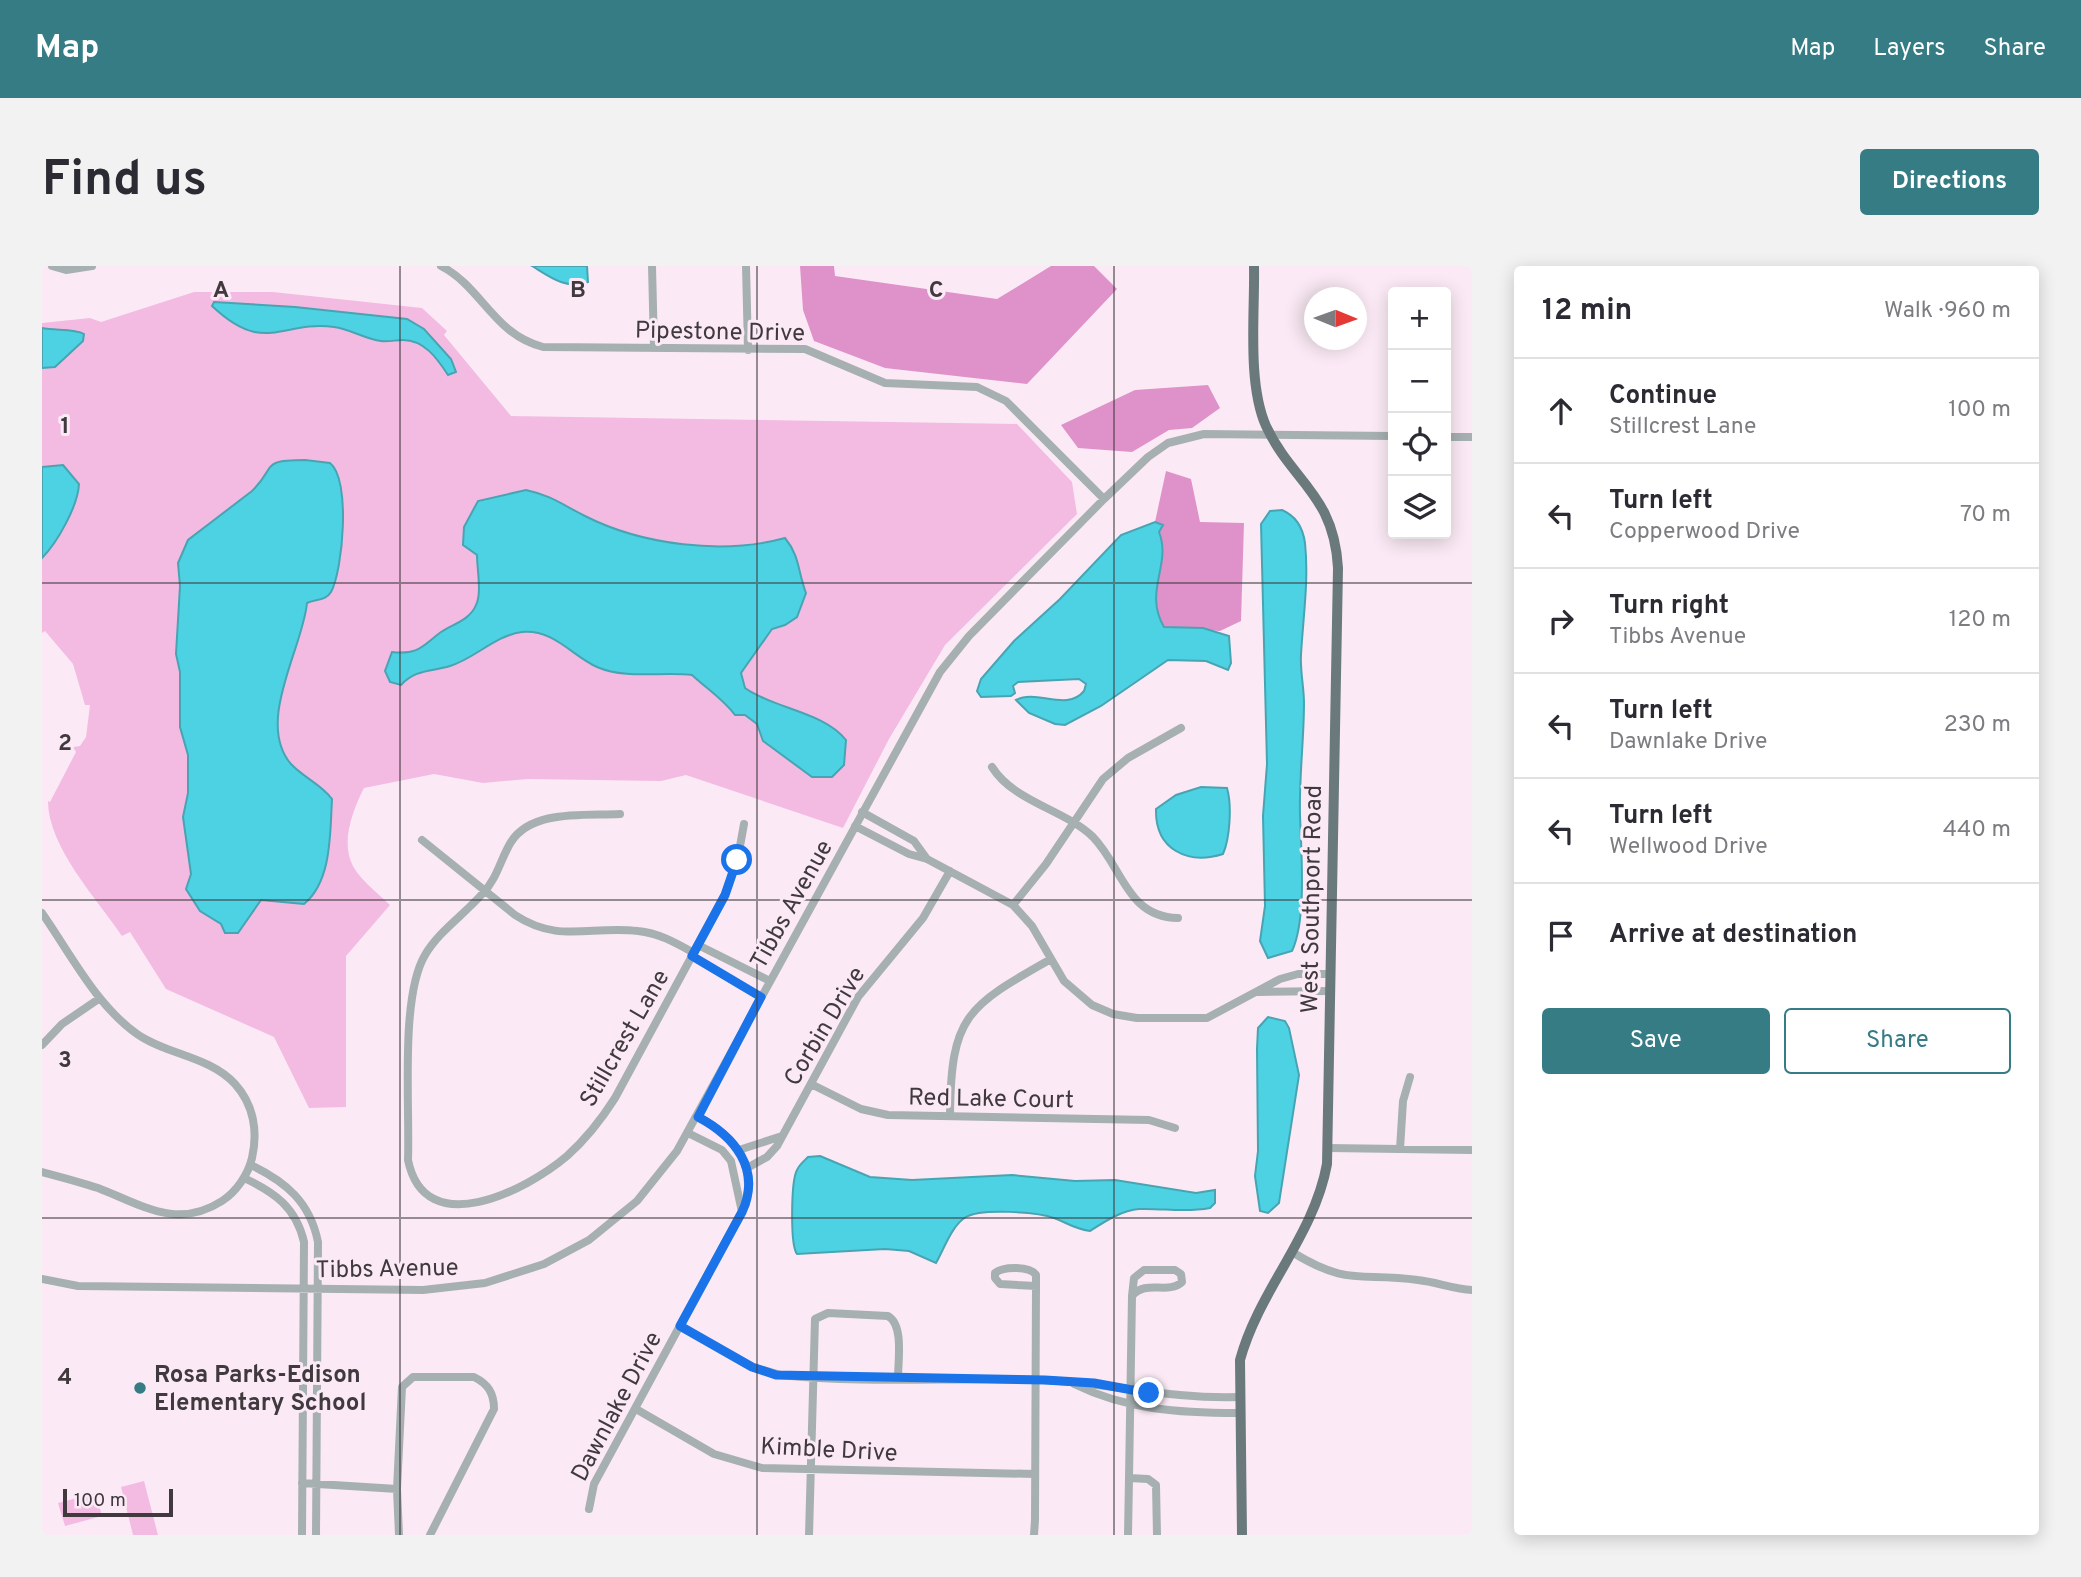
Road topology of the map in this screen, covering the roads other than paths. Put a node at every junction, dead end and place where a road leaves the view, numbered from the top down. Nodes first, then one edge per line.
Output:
1 (52, 266) edge
2 (92, 266) edge
3 (441, 266) edge
4 (652, 266) edge
5 (747, 266) edge
6 (1254, 266) edge
7 (654, 347) junction
8 (748, 350) junction
9 (1271, 435) junction
10 (1388, 436) edge
11 (1451, 437) edge
12 (1472, 437) edge
13 (1104, 499) junction
14 (1181, 728) dead end
15 (992, 767) dead end
16 (862, 812) junction
17 (620, 814) dead end
18 (1073, 821) junction
19 (744, 824) dead end
20 (855, 826) junction
21 (422, 840) dead end
22 (927, 859) junction
23 (950, 871) junction
24 (485, 891) junction
25 (1013, 905) junction
26 (42, 913) edge
27 (1178, 918) dead end
28 (695, 951) junction
29 (1051, 959) junction
30 (1330, 974) junction
31 (770, 981) junction
32 (1330, 991) junction
33 (1258, 992) junction
34 (761, 997) junction
35 (100, 998) junction
36 (42, 1045) edge
37 (1410, 1077) dead end
38 (811, 1084) junction
39 (950, 1116) junction
40 (698, 1117) junction
41 (1175, 1128) dead end
42 (688, 1133) junction
43 (782, 1136) junction
44 (1328, 1148) junction
45 (1400, 1149) junction
46 (739, 1150) junction
47 (1472, 1150) edge
48 (251, 1165) junction
49 (746, 1165) junction
50 (733, 1166) junction
51 (42, 1172) edge
52 (244, 1178) junction
53 (742, 1212) junction
54 (1292, 1252) junction
55 (42, 1279) edge
56 (1036, 1286) junction
57 (304, 1288) junction
58 (319, 1289) junction
59 (1472, 1290) edge
60 (1132, 1296) junction
61 (680, 1326) junction
62 (812, 1376) junction
63 (898, 1378) junction
64 (1035, 1380) junction
65 (1073, 1383) junction
66 (1130, 1390) junction
67 (1238, 1397) junction
68 (1130, 1404) junction
69 (636, 1409) junction
70 (1238, 1413) junction
71 (810, 1471) junction
72 (1034, 1474) junction
73 (1129, 1478) junction
74 (302, 1483) junction
75 (316, 1484) junction
76 (397, 1489) junction
77 (589, 1509) dead end
78 (302, 1535) edge
79 (316, 1535) edge
80 (399, 1535) edge
81 (430, 1535) edge
82 (809, 1535) edge
83 (1034, 1535) edge
84 (1128, 1535) edge
85 (1157, 1535) edge
86 (1242, 1535) edge

1 - 2 street
3 - 7 street, Pipestone Drive
4 - 7 street
5 - 8 street
6 - 9 main road, West Southport Road
7 - 8 street, Pipestone Drive
8 - 13 street, Pipestone Drive
9 - 10 street, Tibbs Avenue
9 - 13 street, Tibbs Avenue
9 - 30 main road, West Southport Road
11 - 12 street
13 - 16 street, Tibbs Avenue
14 - 18 street
15 - 18 street
16 - 20 street, Tibbs Avenue
16 - 22 street
17 - 24 street
18 - 25 street
18 - 27 street
19 - 28 street, Stillcrest Lane
20 - 22 street
20 - 31 street, Tibbs Avenue
21 - 24 street
22 - 23 street
23 - 25 street
23 - 38 street, Corbin Drive
24 - 28 street
24 - 28 street, Stillcrest Lane
25 - 29 street
26 - 35 street
28 - 31 street
28 - 34 street
29 - 33 street
29 - 39 street
30 - 32 main road, West Southport Road
30 - 33 street
31 - 34 street, Tibbs Avenue
32 - 33 street
32 - 44 main road, West Southport Road
34 - 40 street, Tibbs Avenue
35 - 36 street
35 - 48 street
37 - 45 street
38 - 39 street, Red Lake Court
38 - 43 street, Corbin Drive
39 - 41 street, Red Lake Court
40 - 42 street, Tibbs Avenue
40 - 46 street
42 - 50 street
42 - 58 street, Tibbs Avenue
43 - 46 street
43 - 49 street, Corbin Drive
44 - 45 street
44 - 54 main road, West Southport Road
45 - 47 street
46 - 49 street
48 - 52 street
48 - 58 street
49 - 50 street
49 - 53 street, Dawnlake Drive
50 - 53 street
51 - 52 street
52 - 57 street
53 - 61 street, Dawnlake Drive
54 - 59 street
54 - 67 main road, West Southport Road
55 - 57 street, Tibbs Avenue
56 - 56 street
56 - 64 street
57 - 58 street, Tibbs Avenue
57 - 74 street
58 - 75 street
60 - 60 street
60 - 66 street
61 - 62 street
61 - 69 street, Dawnlake Drive
62 - 63 street
62 - 63 street
62 - 71 street
63 - 64 street
64 - 65 street
64 - 72 street
65 - 66 street
65 - 68 street
66 - 67 street
66 - 68 street
67 - 70 main road, West Southport Road
68 - 70 street
68 - 73 street
69 - 71 street, Kimble Drive
69 - 77 street, Dawnlake Drive
70 - 86 main road, West Southport Road
71 - 72 street, Kimble Drive
71 - 82 street
72 - 83 street
73 - 84 street
73 - 85 street
74 - 75 street
74 - 78 street
75 - 76 street
75 - 79 street
76 - 80 street
76 - 81 street

